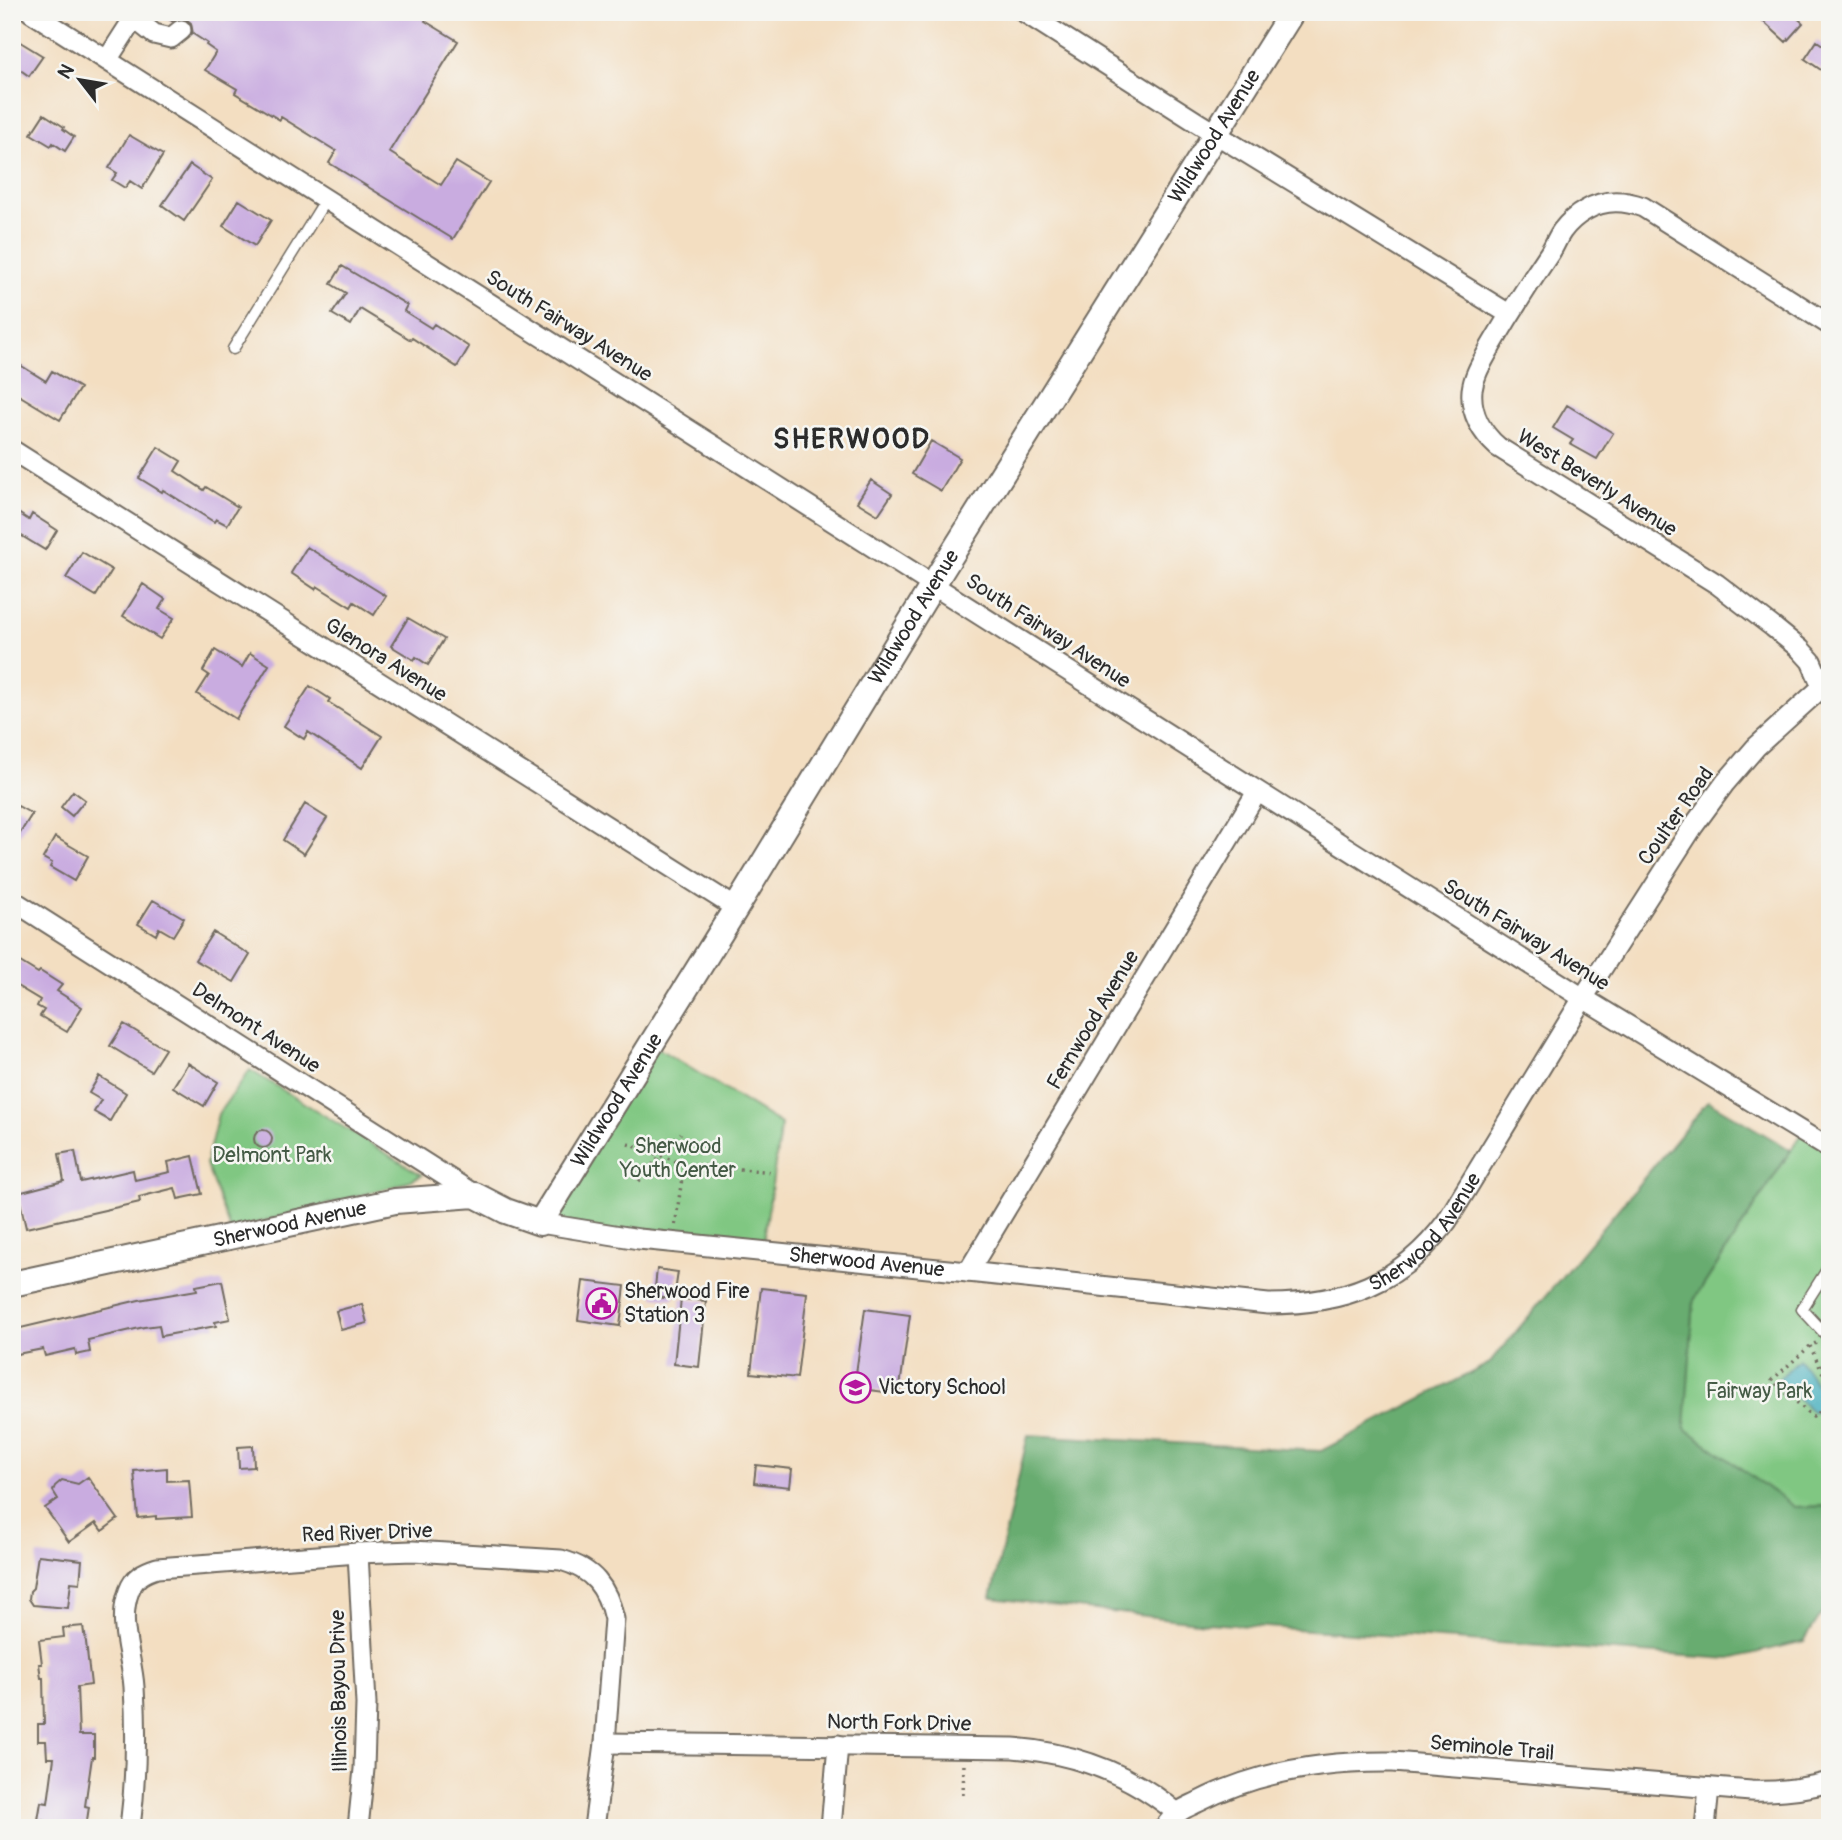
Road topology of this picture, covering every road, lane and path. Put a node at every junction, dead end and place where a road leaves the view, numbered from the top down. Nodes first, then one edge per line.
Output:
1 (31, 12) edge
2 (1024, 12) edge
3 (1292, 12) edge
4 (136, 15) edge
5 (181, 30) dead end
6 (107, 60) junction
7 (1216, 133) junction
8 (326, 199) junction
9 (1509, 314) junction
10 (1830, 325) edge
11 (233, 349) dead end
12 (12, 450) edge
13 (934, 584) junction
14 (1826, 683) edge
15 (1257, 792) junction
16 (12, 900) edge
17 (736, 908) junction
18 (1583, 998) junction
19 (681, 1133) dead end
20 (628, 1144) dead end
21 (1830, 1149) edge
22 (660, 1156) junction
23 (684, 1164) junction
24 (774, 1172) dead end
25 (639, 1181) dead end
26 (475, 1195) junction
27 (540, 1223) junction
28 (673, 1243) junction
29 (1830, 1265) edge
30 (968, 1272) junction
31 (12, 1284) edge
32 (1828, 1337) edge
33 (1830, 1388) edge
34 (1830, 1404) edge
35 (358, 1553) junction
36 (604, 1743) junction
37 (838, 1745) junction
38 (965, 1747) junction
39 (1830, 1782) edge
40 (1709, 1788) junction
41 (963, 1794) dead end
42 (1170, 1820) edge
43 (130, 1828) edge
44 (358, 1828) edge
45 (594, 1828) edge
46 (831, 1828) edge
47 (1705, 1828) edge

1 - 6 street, South Fairway Avenue
2 - 7 street
3 - 7 street, Wildwood Avenue
4 - 5 street
4 - 6 street
6 - 8 street, South Fairway Avenue
7 - 9 street
7 - 13 street, Wildwood Avenue
8 - 11 lane
8 - 13 street, South Fairway Avenue
9 - 10 street, West Beverly Avenue
9 - 14 street, West Beverly Avenue
12 - 17 street, Glenora Avenue
13 - 15 street, South Fairway Avenue
13 - 17 street, Wildwood Avenue
14 - 18 street, Coulter Road
15 - 18 street, South Fairway Avenue
15 - 30 street, Fernwood Avenue
16 - 26 street, Delmont Avenue
17 - 27 street, Wildwood Avenue
18 - 21 street, South Fairway Avenue
18 - 30 street, Sherwood Avenue
19 - 22 path
20 - 22 path
22 - 23 path
22 - 25 path
23 - 24 path
23 - 28 path
26 - 27 street, Sherwood Avenue
26 - 31 street, Sherwood Avenue
27 - 28 street, Sherwood Avenue
28 - 30 street, Sherwood Avenue
29 - 32 lane
33 - 34 path
35 - 36 street, Red River Drive
35 - 43 street, Red River Drive
35 - 44 street, Illinois Bayou Drive
36 - 37 street, North Fork Drive
36 - 45 street, Red River Drive
37 - 38 street, North Fork Drive
37 - 46 street
38 - 41 path
38 - 42 street, North Fork Drive
39 - 40 street, Seminole Trail
40 - 42 street, Seminole Trail
40 - 47 street

